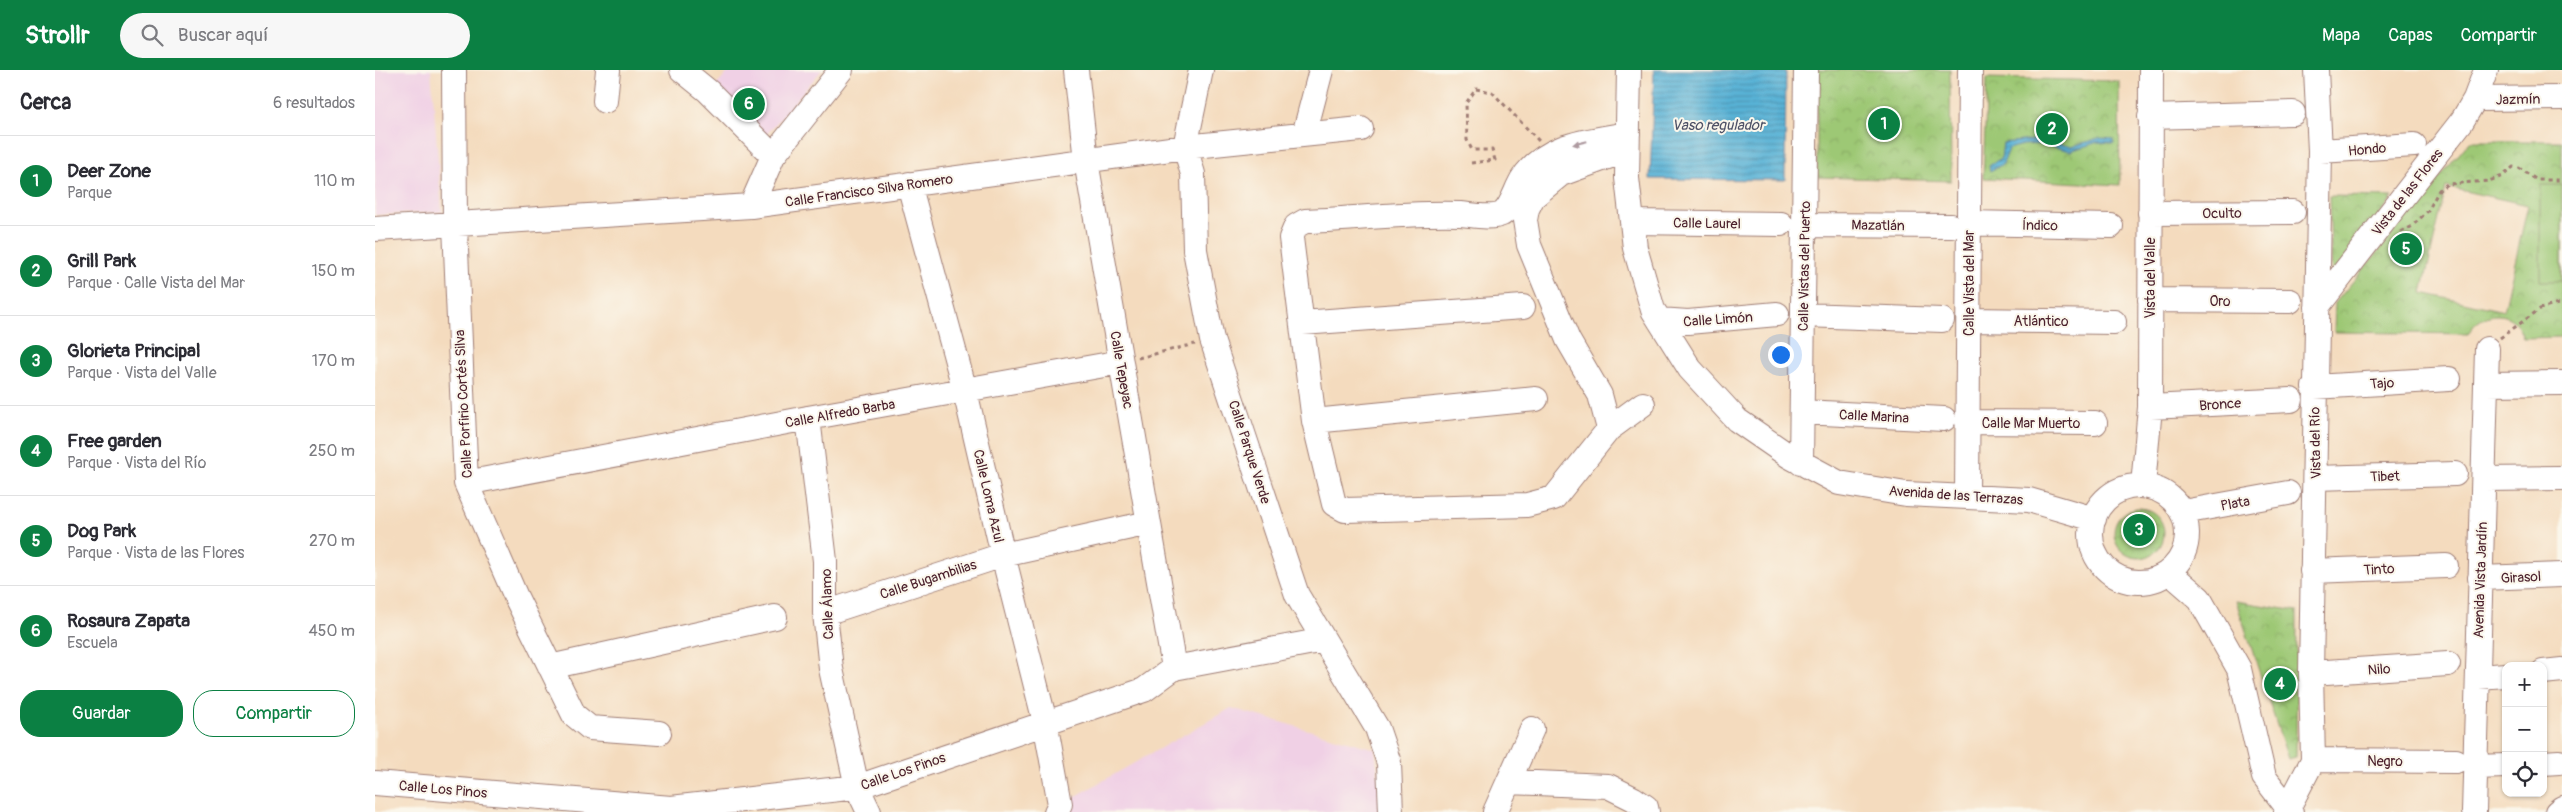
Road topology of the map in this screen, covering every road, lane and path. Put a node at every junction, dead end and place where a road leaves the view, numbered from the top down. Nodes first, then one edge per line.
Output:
1 (454, 70) edge
2 (608, 70) edge
3 (682, 70) edge
4 (841, 70) edge
5 (1076, 70) edge
6 (1201, 70) edge
7 (1321, 70) edge
8 (1629, 70) edge
9 (1807, 70) edge
10 (1970, 70) edge
11 (2151, 70) edge
12 (2316, 70) edge
13 (2486, 70) edge
14 (2562, 98) edge
15 (2475, 100) junction
16 (605, 101) dead end
17 (2293, 113) dead end
18 (2150, 117) junction
19 (1361, 129) dead end
20 (1304, 135) junction
21 (1628, 142) junction
22 (2414, 144) dead end
23 (1185, 147) junction
24 (2320, 151) junction
25 (1548, 153) junction
26 (773, 156) junction
27 (1086, 160) junction
28 (1471, 163) dead end
29 (2562, 180) edge
30 (909, 184) junction
31 (751, 206) junction
32 (2293, 212) dead end
33 (2150, 213) junction
34 (1632, 222) junction
35 (1781, 224) dead end
36 (1960, 224) junction
37 (455, 226) junction
38 (1805, 226) junction
39 (2111, 226) dead end
40 (375, 229) edge
41 (2377, 230) junction
42 (2150, 300) junction
43 (2290, 301) dead end
44 (2562, 303) edge
45 (1523, 307) dead end
46 (2317, 307) junction
47 (1777, 314) dead end
48 (1804, 315) junction
49 (1659, 320) junction
50 (1942, 320) dead end
51 (1969, 320) junction
52 (2114, 322) dead end
53 (1302, 323) junction
54 (1213, 340) junction
55 (2487, 349) joint
56 (1121, 362) junction
57 (2449, 379) dead end
58 (2562, 383) edge
59 (2486, 384) junction
60 (2314, 387) junction
61 (965, 391) junction
62 (1536, 399) dead end
63 (2291, 400) dead end
64 (1643, 404) dead end
65 (2150, 407) junction
66 (1803, 412) junction
67 (808, 418) junction
68 (1944, 419) dead end
69 (1313, 421) junction
70 (1967, 422) junction
71 (2095, 423) dead end
72 (1609, 429) junction
73 (1801, 462) junction
74 (2455, 474) dead end
75 (2315, 478) junction
76 (2562, 478) edge
77 (2484, 479) junction
78 (467, 483) junction
79 (2143, 486) junction
80 (2288, 493) dead end
81 (1967, 496) junction
82 (2183, 512) junction
83 (2094, 518) junction
84 (1149, 523) junction
85 (1003, 555) junction
86 (2446, 566) dead end
87 (2312, 571) junction
88 (2169, 572) junction
89 (2562, 575) edge
90 (2480, 578) junction
91 (825, 613) junction
92 (775, 617) dead end
93 (1324, 640) junction
94 (2448, 664) dead end
95 (550, 666) junction
96 (1174, 668) junction
97 (2562, 670) edge
98 (2547, 672) edge
99 (2311, 673) junction
100 (2502, 675) edge
101 (2478, 676) junction
102 (1045, 722) junction
103 (1532, 729) dead end
104 (659, 733) dead end
105 (2313, 760) junction
106 (2465, 764) junction
107 (2502, 766) edge
108 (1509, 782) junction
109 (375, 783) edge
110 (857, 788) junction
111 (2562, 808) edge
112 (1057, 811) edge
113 (2288, 811) edge
114 (869, 812) edge
115 (1391, 812) edge
116 (1495, 812) edge
117 (1647, 812) edge
118 (2474, 812) edge
119 (2557, 812) edge

1 - 37 street, Calle Porfirio Cortés Silva
2 - 16 street
3 - 26 street
4 - 26 street
5 - 27 street, Calle Tepeyac
6 - 23 street, Calle Parque Verde
7 - 20 street
8 - 21 street, Avenida de las Terrazas
9 - 38 street, Calle Vistas del Puerto
10 - 36 street, Calle Vista del Mar
11 - 18 street, Vista del Valle
12 - 24 street, Vista del Río
13 - 15 street, Vista de las Flores
14 - 15 street, Jazmín
15 - 41 street, Vista de las Flores
17 - 18 street
18 - 33 street, Vista del Valle
19 - 20 street, Calle Francisco Silva Romero
20 - 23 street, Calle Francisco Silva Romero
21 -> 25 street
21 - 34 street, Avenida de las Terrazas
21 - 72 street
22 - 24 street, Hondo
23 - 27 street, Calle Francisco Silva Romero
23 - 54 street, Calle Parque Verde
24 - 46 street, Vista del Río
25 - 28 path
25 - 53 street
26 - 31 street
27 - 30 street, Calle Francisco Silva Romero
27 - 56 street, Calle Tepeyac
29 - 41 path
30 - 31 street, Calle Francisco Silva Romero
30 - 61 street, Calle Loma Azul
31 - 37 street, Calle Francisco Silva Romero
32 - 33 street, Oculto
33 - 42 street, Vista del Valle
34 - 35 street, Calle Laurel
34 - 49 street, Avenida de las Terrazas
36 - 38 street, Mazatlán
36 - 39 street, Índico
36 - 51 street, Calle Vista del Mar
37 - 40 street, Calle Francisco Silva Romero
37 - 78 street, Calle Porfirio Cortés Silva
38 - 48 street, Calle Vistas del Puerto
41 - 46 street, Vista de las Flores
42 - 43 street, Oro
42 - 65 street, Vista del Valle
44 - 55 path
45 - 53 street
46 - 60 street, Vista del Río
47 - 49 street, Calle Limón
48 - 50 street
48 - 66 street, Calle Vistas del Puerto
49 - 73 street, Avenida de las Terrazas
51 - 52 street, Atlántico
51 - 70 street, Calle Vista del Mar
53 - 69 street
54 - 56 path
54 - 93 street, Calle Parque Verde
55 - 59 street, Avenida Vista Jardín
56 - 61 street, Calle Alfredo Barba
56 - 84 street, Calle Tepeyac
57 - 60 street, Tajo
58 - 59 street
59 - 77 street, Avenida Vista Jardín
60 - 75 street, Vista del Río
61 - 67 street, Calle Alfredo Barba
61 - 85 street, Calle Loma Azul
62 - 69 street
63 - 65 street, Bronce
64 - 72 street
65 - 79 street, Vista del Valle
66 - 68 street, Calle Marina
66 - 73 street, Calle Vistas del Puerto
67 - 78 street, Calle Alfredo Barba
67 - 91 street, Calle Álamo
69 - 72 street
70 - 71 street, Calle Mar Muerto
70 - 81 street, Calle Vista del Mar
73 - 81 street, Avenida de las Terrazas
74 - 75 street, Tibet
75 - 87 street, Vista del Río
76 - 77 street
77 - 90 street, Avenida Vista Jardín
78 - 95 street, Calle Porfirio Cortés Silva
79 - 82 street
79 - 83 street
80 - 82 street, Plata
81 - 83 street, Avenida de las Terrazas
82 - 88 street
83 - 88 street
84 - 85 street, Calle Bugambilias
84 - 96 street, Calle Tepeyac
85 - 91 street, Calle Bugambilias
85 - 102 street, Calle Loma Azul
86 - 87 street, Tinto
87 - 99 street, Vista del Río
88 - 113 street
89 - 90 street, Girasol
90 - 101 street, Avenida Vista Jardín
91 - 110 street, Calle Álamo
92 - 95 street
93 - 96 street, Calle Los Pinos
93 - 115 street, Calle Parque Verde
94 - 99 street, Nilo
95 - 104 street, Calle Porfirio Cortés Silva
96 - 102 street, Calle Los Pinos
97 - 98 street
99 - 105 street, Vista del Río
100 - 101 street
101 - 106 street, Avenida Vista Jardín
102 - 110 street, Calle Los Pinos
102 - 112 street, Calle Loma Azul
103 - 108 street
105 - 106 street, Negro
105 - 113 street, Vista del Río
106 - 107 street, Negro
106 - 118 street, Avenida Vista Jardín
108 - 116 street
108 - 117 street
109 - 110 street, Calle Los Pinos
110 - 114 street
111 - 119 street

